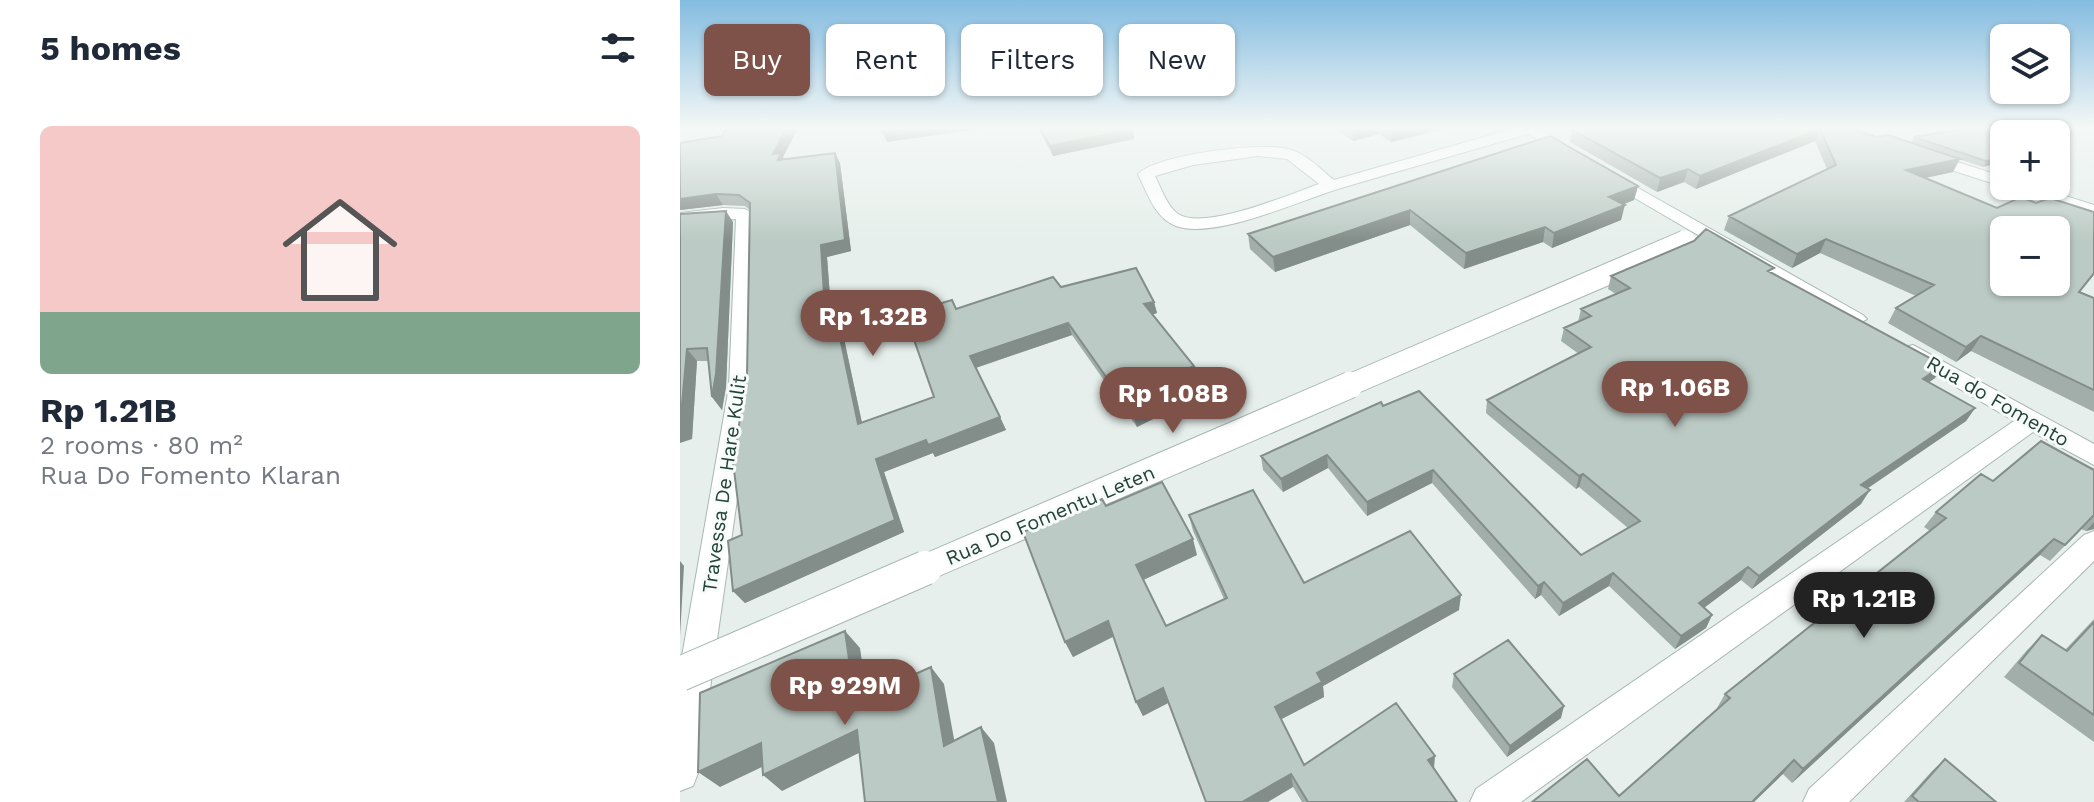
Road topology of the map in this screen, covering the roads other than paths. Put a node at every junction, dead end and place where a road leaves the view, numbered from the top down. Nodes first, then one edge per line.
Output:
1 (1174, 165) edge
2 (1303, 165) edge
3 (1402, 165) edge
4 (1585, 165) edge
5 (1953, 165) edge
6 (1990, 177) edge
7 (1331, 186) junction
8 (2060, 200) edge
9 (2094, 211) edge
10 (680, 218) edge
11 (1695, 236) junction
12 (1868, 326) edge
13 (1896, 342) edge
14 (2032, 420) junction
15 (2094, 456) edge
16 (2094, 543) edge
17 (680, 674) edge
18 (680, 773) edge
19 (1489, 802) edge
20 (1822, 802) edge

1 - 7 street
2 - 7 street
3 - 7 street
4 - 11 street
5 - 6 street
8 - 9 street
10 - 18 street, Travessa De Hare Kulit
11 - 12 street
11 - 17 street, Rua Do Fomentu Leten, bridge
13 - 14 street, Rua do Fomento
14 - 15 street, Rua do Fomento
14 - 19 street
16 - 20 street

